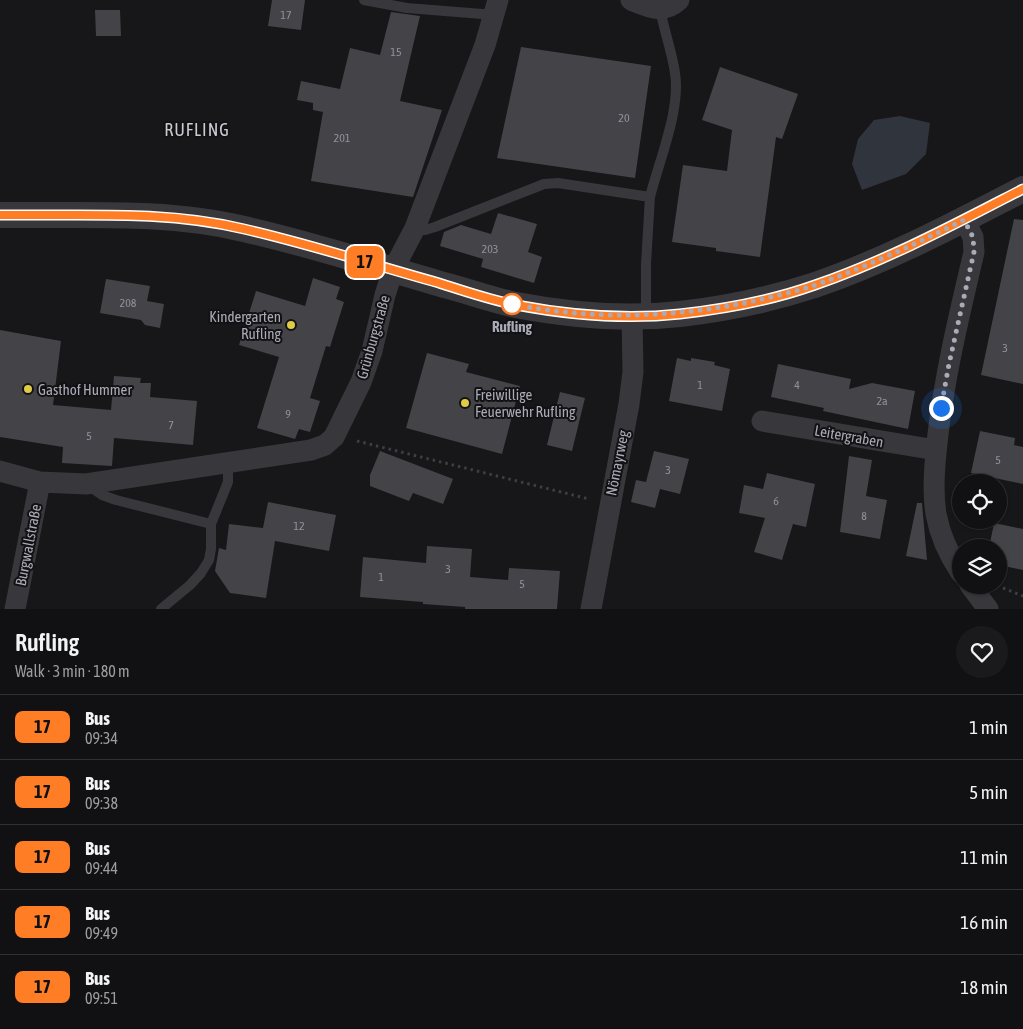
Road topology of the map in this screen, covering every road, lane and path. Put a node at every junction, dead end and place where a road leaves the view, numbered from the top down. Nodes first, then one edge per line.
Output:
1 (364, 0) edge
2 (631, 0) edge
3 (669, 4) edge
4 (497, 8) edge
5 (1023, 189) edge
6 (650, 197) junction
7 (0, 215) edge
8 (964, 220) junction
9 (415, 228) junction
10 (393, 270) junction
11 (639, 316) junction
12 (762, 421) dead end
13 (334, 437) junction
14 (936, 450) junction
15 (228, 462) junction
16 (0, 471) edge
17 (40, 482) junction
18 (86, 484) junction
19 (609, 504) junction
20 (212, 524) junction
21 (952, 557) edge
22 (1007, 590) edge
23 (977, 594) edge
24 (1023, 596) edge
25 (15, 609) edge
26 (161, 609) edge
27 (590, 609) edge
28 (988, 609) edge

1 - 4 lane
2 - 3 street
3 - 6 lane
4 - 9 street, Grünburgstraße
5 - 8 street
6 - 9 lane
6 - 11 lane
7 - 10 street
8 - 11 street
8 - 14 street
9 - 10 street, Grünburgstraße
10 - 11 street
10 - 13 street, Grünburgstraße
11 - 19 street, Nömayrweg
12 - 14 street, Leitergraben
13 - 15 street
13 - 19 path
14 - 21 street
15 - 18 street
15 - 20 lane
16 - 17 street
17 - 18 street
17 - 25 street, Burgwallstraße
18 - 20 lane
19 - 27 street, Nömayrweg
20 - 26 lane
22 - 24 path
23 - 28 street

